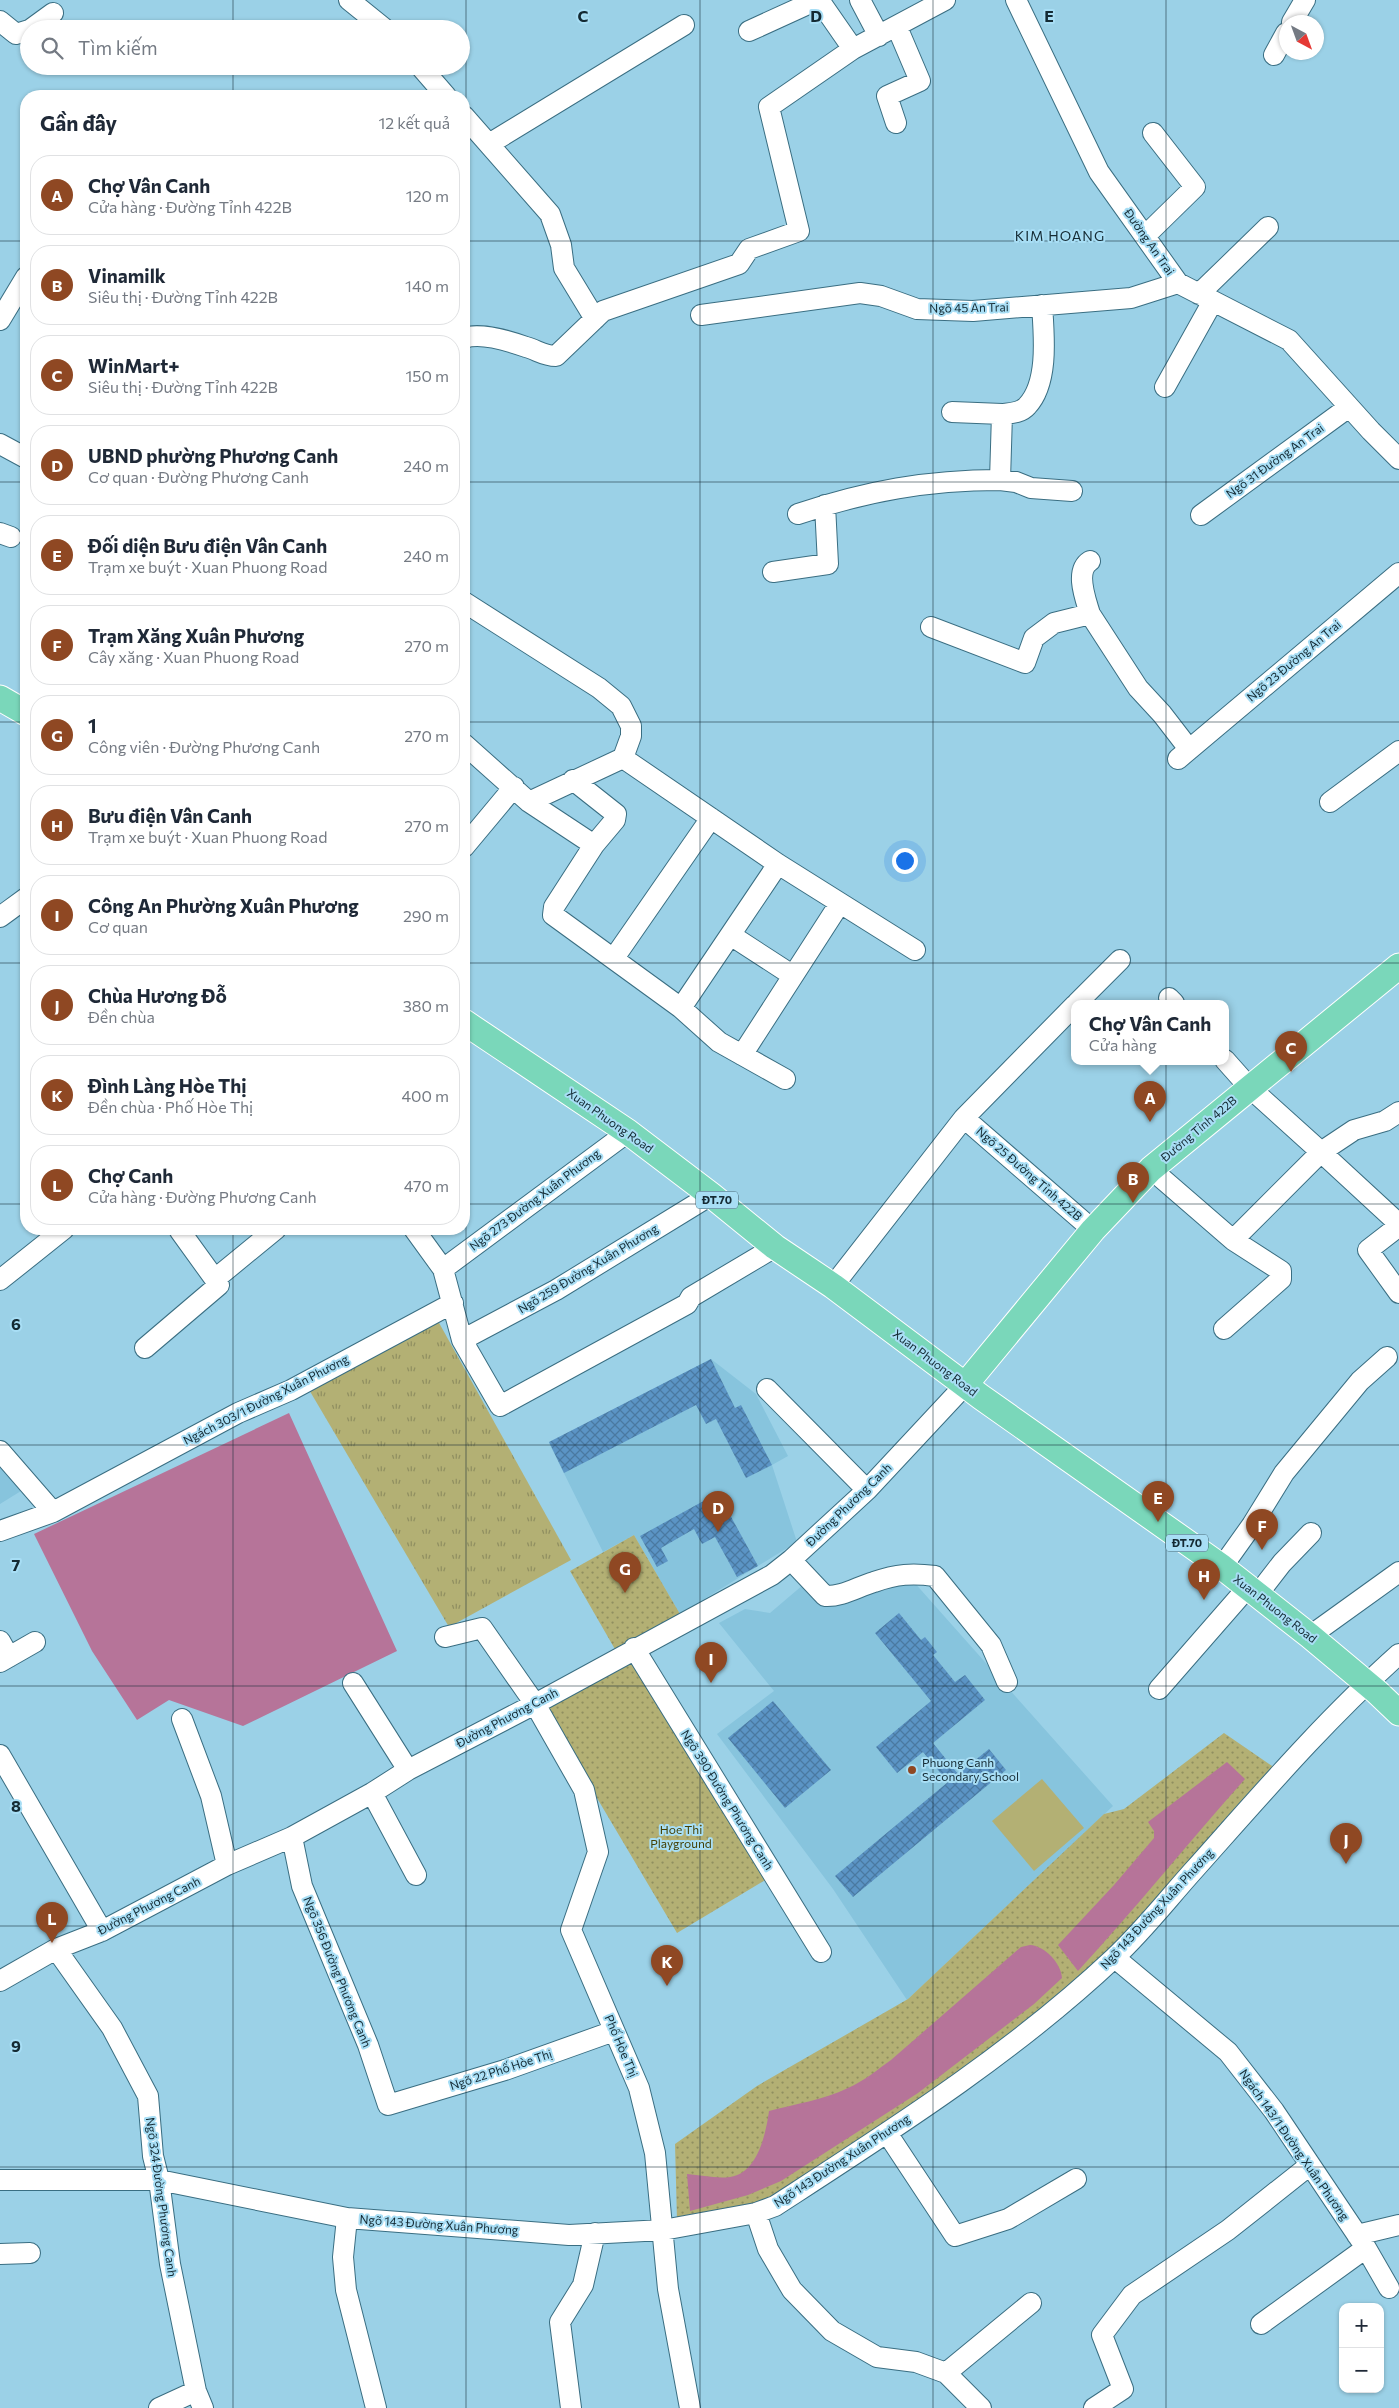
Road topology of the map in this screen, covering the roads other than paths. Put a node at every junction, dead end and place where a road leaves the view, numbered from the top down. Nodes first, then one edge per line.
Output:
1 (349, 0) edge
2 (818, 0) edge
3 (860, 0) edge
4 (944, 0) edge
5 (1305, 0) edge
6 (1019, 1) edge
7 (53, 13) dead end
8 (1296, 15) edge
9 (43, 20) edge
10 (374, 20) edge
11 (0, 22) edge
12 (684, 24) dead end
13 (897, 27) junction
14 (749, 31) dead end
15 (20, 33) edge
16 (879, 36) junction
17 (1279, 46) edge
18 (853, 49) junction
19 (1274, 55) dead end
20 (428, 75) edge
21 (441, 90) edge
22 (470, 123) edge
23 (896, 123) dead end
24 (1153, 133) dead end
25 (489, 144) junction
26 (1268, 227) dead end
27 (1145, 236) junction
28 (1178, 283) junction
29 (20, 287) edge
30 (1206, 297) junction
31 (1042, 305) junction
32 (701, 315) dead end
33 (0, 320) edge
34 (590, 324) junction
35 (470, 338) edge
36 (1165, 386) dead end
37 (1349, 407) junction
38 (952, 412) dead end
39 (1002, 414) junction
40 (0, 444) edge
41 (20, 455) edge
42 (1399, 459) edge
43 (1008, 481) junction
44 (1072, 486) dead end
45 (825, 505) junction
46 (798, 514) dead end
47 (1201, 515) dead end
48 (1090, 561) dead end
49 (774, 572) dead end
50 (1399, 573) edge
51 (470, 606) edge
52 (1090, 614) junction
53 (931, 627) dead end
54 (0, 698) edge
55 (20, 710) edge
56 (470, 749) edge
57 (1399, 751) edge
58 (623, 758) junction
59 (573, 780) junction
60 (514, 787) junction
61 (529, 802) junction
62 (1330, 802) dead end
63 (711, 818) junction
64 (470, 840) edge
65 (594, 845) junction
66 (778, 864) junction
67 (20, 902) edge
68 (840, 903) junction
69 (0, 917) edge
70 (732, 936) junction
71 (915, 950) dead end
72 (614, 958) junction
73 (1120, 960) dead end
74 (1399, 966) edge
75 (792, 975) junction
76 (1080, 1000) edge
77 (681, 1008) junction
78 (1071, 1009) edge
79 (470, 1028) edge
80 (742, 1055) junction
81 (1229, 1064) edge
82 (785, 1078) dead end
83 (1249, 1087) junction
84 (1399, 1112) edge
85 (964, 1118) junction
86 (628, 1132) junction
87 (1321, 1152) junction
88 (1151, 1169) junction
89 (711, 1195) junction
90 (1399, 1225) edge
91 (1093, 1230) junction
92 (55, 1235) edge
93 (183, 1235) edge
94 (269, 1235) edge
95 (418, 1235) edge
96 (1233, 1240) junction
97 (775, 1247) junction
98 (443, 1269) junction
99 (3, 1272) edge
100 (215, 1279) junction
101 (833, 1286) junction
102 (1399, 1293) edge
103 (453, 1303) junction
104 (1224, 1329) dead end
105 (462, 1340) junction
106 (145, 1348) dead end
107 (1388, 1357) dead end
108 (965, 1385) junction
109 (767, 1389) dead end
110 (0, 1451) edge
111 (867, 1490) junction
112 (53, 1512) junction
113 (0, 1531) edge
114 (1311, 1533) dead end
115 (791, 1560) junction
116 (1222, 1568) junction
117 (1399, 1572) edge
118 (1253, 1591) junction
119 (1310, 1636) junction
120 (445, 1637) dead end
121 (35, 1642) dead end
122 (634, 1648) junction
123 (3, 1654) edge
124 (1399, 1654) edge
125 (1007, 1682) dead end
126 (353, 1683) dead end
127 (1366, 1683) junction
128 (1159, 1689) dead end
129 (535, 1704) junction
130 (1399, 1713) edge
131 (182, 1719) dead end
132 (0, 1755) edge
133 (408, 1770) junction
134 (372, 1794) junction
135 (292, 1837) junction
136 (227, 1866) junction
137 (416, 1875) dead end
138 (102, 1931) junction
139 (56, 1949) junction
140 (821, 1952) dead end
141 (1114, 1958) junction
142 (0, 1981) edge
143 (614, 2031) junction
144 (388, 2105) joint
145 (887, 2133) junction
146 (1310, 2165) junction
147 (1076, 2179) dead end
148 (0, 2180) edge
149 (159, 2180) junction
150 (756, 2213) junction
151 (347, 2218) junction
152 (1399, 2225) edge
153 (663, 2230) junction
154 (595, 2233) junction
155 (1362, 2241) junction
156 (30, 2253) dead end
157 (0, 2254) edge
158 (1389, 2288) dead end
159 (1030, 2303) dead end
160 (1261, 2324) dead end
161 (946, 2373) junction
162 (200, 2399) edge
163 (159, 2408) edge
164 (376, 2408) edge
165 (571, 2408) edge
166 (690, 2408) edge
167 (981, 2408) edge
168 (1094, 2408) edge

1 - 10 street
2 - 14 street
2 - 18 street
3 - 16 street
4 - 13 street
5 - 8 street
6 - 27 street, Đường An Trai
7 - 9 street
11 - 15 street
12 - 25 street
13 - 16 street
13 - 23 street
16 - 18 street
17 - 19 street
18 - 34 street
20 - 21 street
22 - 25 street
24 - 27 street
25 - 34 street
26 - 30 street
27 - 28 street, Đường An Trai
28 - 30 street, Đường An Trai
28 - 31 street, Ngõ 45 An Trai
29 - 33 street
30 - 36 street
30 - 37 street, Đường An Trai
31 - 32 street, Ngõ 45 An Trai
31 - 39 street
34 - 35 street
37 - 42 street, Đường An Trai
37 - 47 street, Ngõ 31 Đường An Trai
38 - 39 street
39 - 43 street
40 - 41 street
43 - 44 street
43 - 45 street
45 - 46 street
45 - 49 street
48 - 52 street, Ngõ 23 Đường An Trai
50 - 52 street, Ngõ 23 Đường An Trai
51 - 58 street
52 - 53 street
54 - 55 main road
56 - 60 street
57 - 62 street
58 - 59 street
58 - 63 street
59 - 61 street
59 - 65 street
60 - 61 street
60 - 64 street
61 - 65 street
63 - 66 street
63 - 72 street
65 - 72 street
66 - 68 street
66 - 70 street
67 - 69 street
68 - 71 street
68 - 75 street
70 - 75 street
70 - 77 street
72 - 77 street
73 - 76 street
74 - 83 main road, Đường Tỉnh 422B
75 - 80 street
77 - 80 street
78 - 85 street
79 - 86 main road, Xuan Phuong Road / ĐT.70
80 - 82 street
81 - 83 street
83 - 87 street
83 - 88 main road, Đường Tỉnh 422B
84 - 87 street
85 - 91 street, Ngõ 25 Đường Tỉnh 422B
85 - 101 street
86 - 89 main road, Xuan Phuong Road / ĐT.70
86 - 98 street, Ngõ 273 Đường Xuân Phương
87 - 90 street
87 - 96 street
88 - 91 main road, Đường Tỉnh 422B
88 - 96 street
89 - 97 main road, Xuan Phuong Road / ĐT.70
89 - 105 street, Ngõ 259 Đường Xuân Phương
90 - 102 street
91 - 108 main road, Đường Tỉnh 422B
92 - 99 street
93 - 100 street
94 - 100 street
95 - 98 street
96 - 104 street
97 - 101 main road, Xuan Phuong Road / ĐT.70
97 - 105 street
98 - 103 street
100 - 106 street
101 - 108 main road, Xuan Phuong Road / ĐT.70
103 - 105 street
103 - 112 street, Ngách 303/1 Đường Xuân Phương
107 - 116 street
108 - 111 street, Đường Phương Canh
108 - 116 main road, Xuan Phuong Road / ĐT.70
109 - 111 street
110 - 112 street
111 - 115 street, Đường Phương Canh
112 - 113 street, Ngách 303/1 Đường Xuân Phương
114 - 118 street
115 - 122 street, Đường Phương Canh
115 - 125 street
116 - 118 main road, Xuan Phuong Road / ĐT.70
117 - 119 street
118 - 119 main road, Xuan Phuong Road / ĐT.70
118 - 128 street
119 - 127 main road, Xuan Phuong Road / ĐT.70
120 - 129 street, Phố Hòe Thị
121 - 123 street
122 - 129 street, Đường Phương Canh
122 - 140 street, Ngõ 390 Đường Phương Canh
124 - 127 street, Ngõ 143 Đường Xuân Phương
126 - 133 street
127 - 130 main road, Xuan Phuong Road / ĐT.70
127 - 141 street, Ngõ 143 Đường Xuân Phương
129 - 133 street, Đường Phương Canh
129 - 143 street, Phố Hòe Thị
131 - 136 street
132 - 138 street
133 - 134 street, Đường Phương Canh
134 - 135 street, Đường Phương Canh
134 - 137 street
135 - 136 street, Đường Phương Canh
135 - 144 street, Ngõ 356 Đường Phương Canh
136 - 138 street, Đường Phương Canh
138 - 139 street, Đường Phương Canh
139 - 142 street, Đường Phương Canh
139 - 149 street, Ngõ 324 Đường Phương Canh
141 - 145 street, Ngõ 143 Đường Xuân Phương
141 - 146 street, Ngách 143/1 Đường Xuân Phương
143 - 144 street, Ngõ 22 Phố Hòe Thị
143 - 153 street, Phố Hòe Thị
145 - 147 street
145 - 150 street, Ngõ 143 Đường Xuân Phương
146 - 155 street, Ngách 143/1 Đường Xuân Phương
146 - 168 street
148 - 149 street, Ngõ 143 Đường Xuân Phương
149 - 151 street, Ngõ 143 Đường Xuân Phương
149 - 162 street, Ngõ 324 Đường Phương Canh
150 - 153 street, Ngõ 143 Đường Xuân Phương
150 - 161 street
151 - 154 street, Ngõ 143 Đường Xuân Phương
151 - 164 street
152 - 155 street
153 - 154 street, Ngõ 143 Đường Xuân Phương
153 - 166 street, Phố Hòe Thị
154 - 165 street
155 - 158 street, Ngách 143/1 Đường Xuân Phương
155 - 160 street
156 - 157 street
159 - 161 street
161 - 167 street
162 - 163 street

